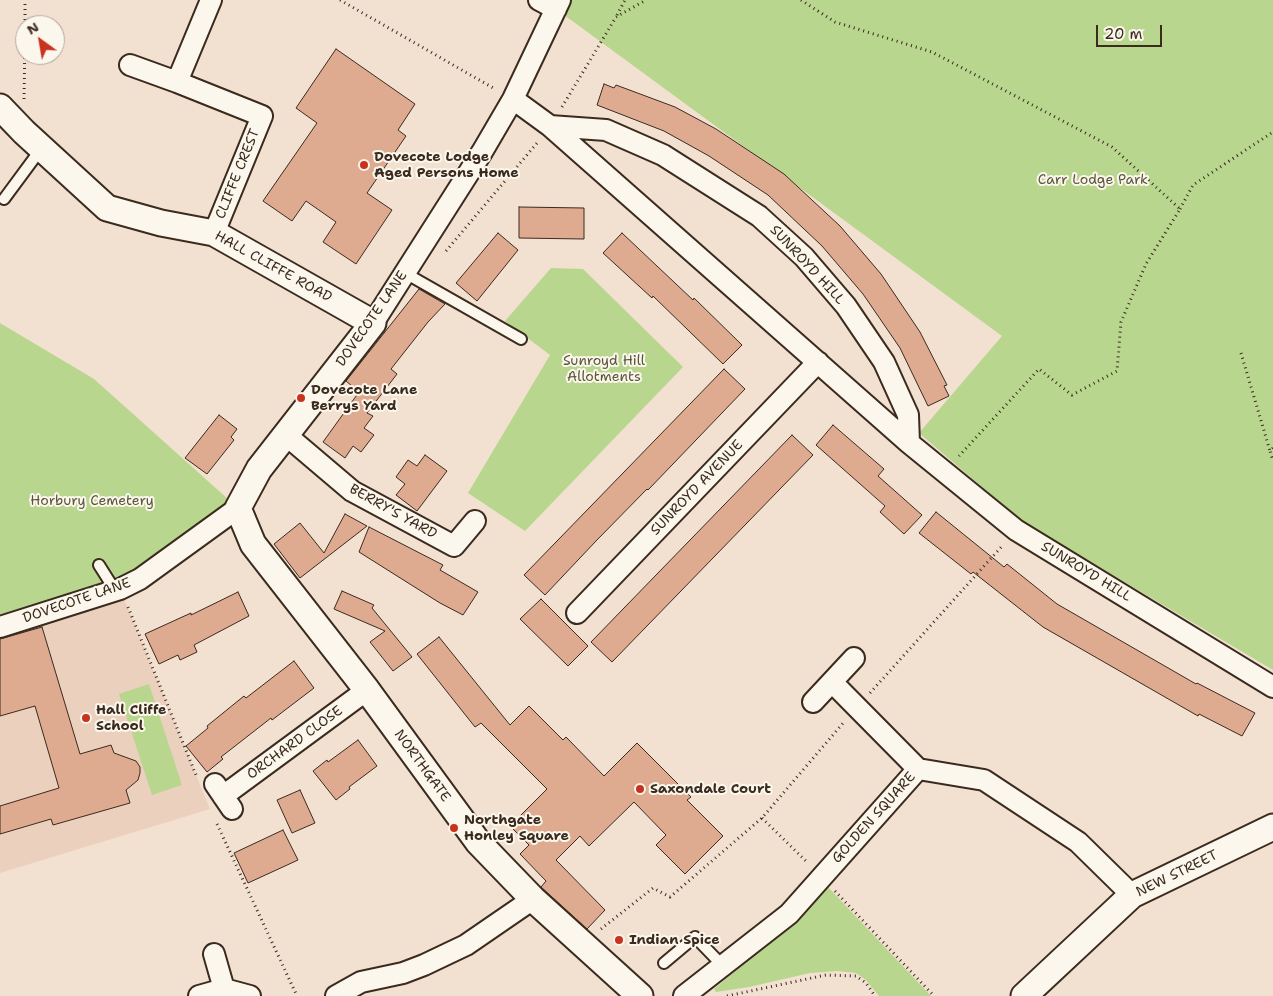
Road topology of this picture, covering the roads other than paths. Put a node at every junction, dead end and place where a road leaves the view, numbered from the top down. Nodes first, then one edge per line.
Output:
1 (211, 0) edge
2 (552, 3) edge
3 (130, 65) dead end
4 (177, 82) junction
5 (513, 99) junction
6 (0, 107) edge
7 (550, 126) junction
8 (33, 140) junction
9 (4, 199) dead end
10 (214, 233) junction
11 (405, 273) junction
12 (373, 323) junction
13 (520, 339) dead end
14 (818, 362) junction
15 (286, 434) junction
16 (909, 443) junction
17 (238, 508) junction
18 (475, 521) dead end
19 (99, 565) dead end
20 (120, 589) junction
21 (577, 613) dead end
22 (0, 628) edge
23 (854, 658) dead end
24 (832, 682) junction
25 (1273, 687) edge
26 (367, 690) junction
27 (813, 702) dead end
28 (918, 769) junction
29 (223, 796) dead end
30 (1273, 827) edge
31 (1132, 895) junction
32 (533, 899) junction
33 (214, 954) dead end
34 (664, 962) dead end
35 (722, 966) junction
36 (224, 989) junction
37 (199, 996) edge
38 (250, 996) edge
39 (336, 996) edge
40 (640, 996) edge
41 (684, 996) edge
42 (1024, 996) edge

1 - 4 street
2 - 5 street, DOVECOTE LANE
3 - 4 street, CLIFFE CREST
4 - 10 street, CLIFFE CREST
5 - 7 street, SUNROYD HILL
5 - 11 street, DOVECOTE LANE
6 - 8 street, HALL CLIFFE ROAD
7 - 14 street, SUNROYD HILL
7 - 16 street, SUNROYD HILL
8 - 9 lane
8 - 10 street, HALL CLIFFE ROAD
10 - 12 street, HALL CLIFFE ROAD
11 - 12 street, DOVECOTE LANE
11 - 13 lane
12 - 15 street, DOVECOTE LANE
14 - 16 street, SUNROYD HILL
14 - 21 street, SUNROYD AVENUE
15 - 17 street, DOVECOTE LANE
15 - 18 street, BERRY'S YARD
16 - 25 street, SUNROYD HILL
17 - 20 street, DOVECOTE LANE
17 - 26 street, NORTHGATE
19 - 20 lane
20 - 22 street, DOVECOTE LANE
23 - 24 street
24 - 27 street
24 - 28 street
26 - 29 street, ORCHARD CLOSE
26 - 32 street, NORTHGATE
28 - 31 street, GOLDEN SQUARE
28 - 35 street, GOLDEN SQUARE
30 - 31 street, NEW STREET
31 - 42 street, NEW STREET
32 - 39 street
32 - 40 street, NORTHGATE
33 - 36 street
34 - 35 lane
35 - 41 street, GOLDEN SQUARE
36 - 37 street
36 - 38 street

